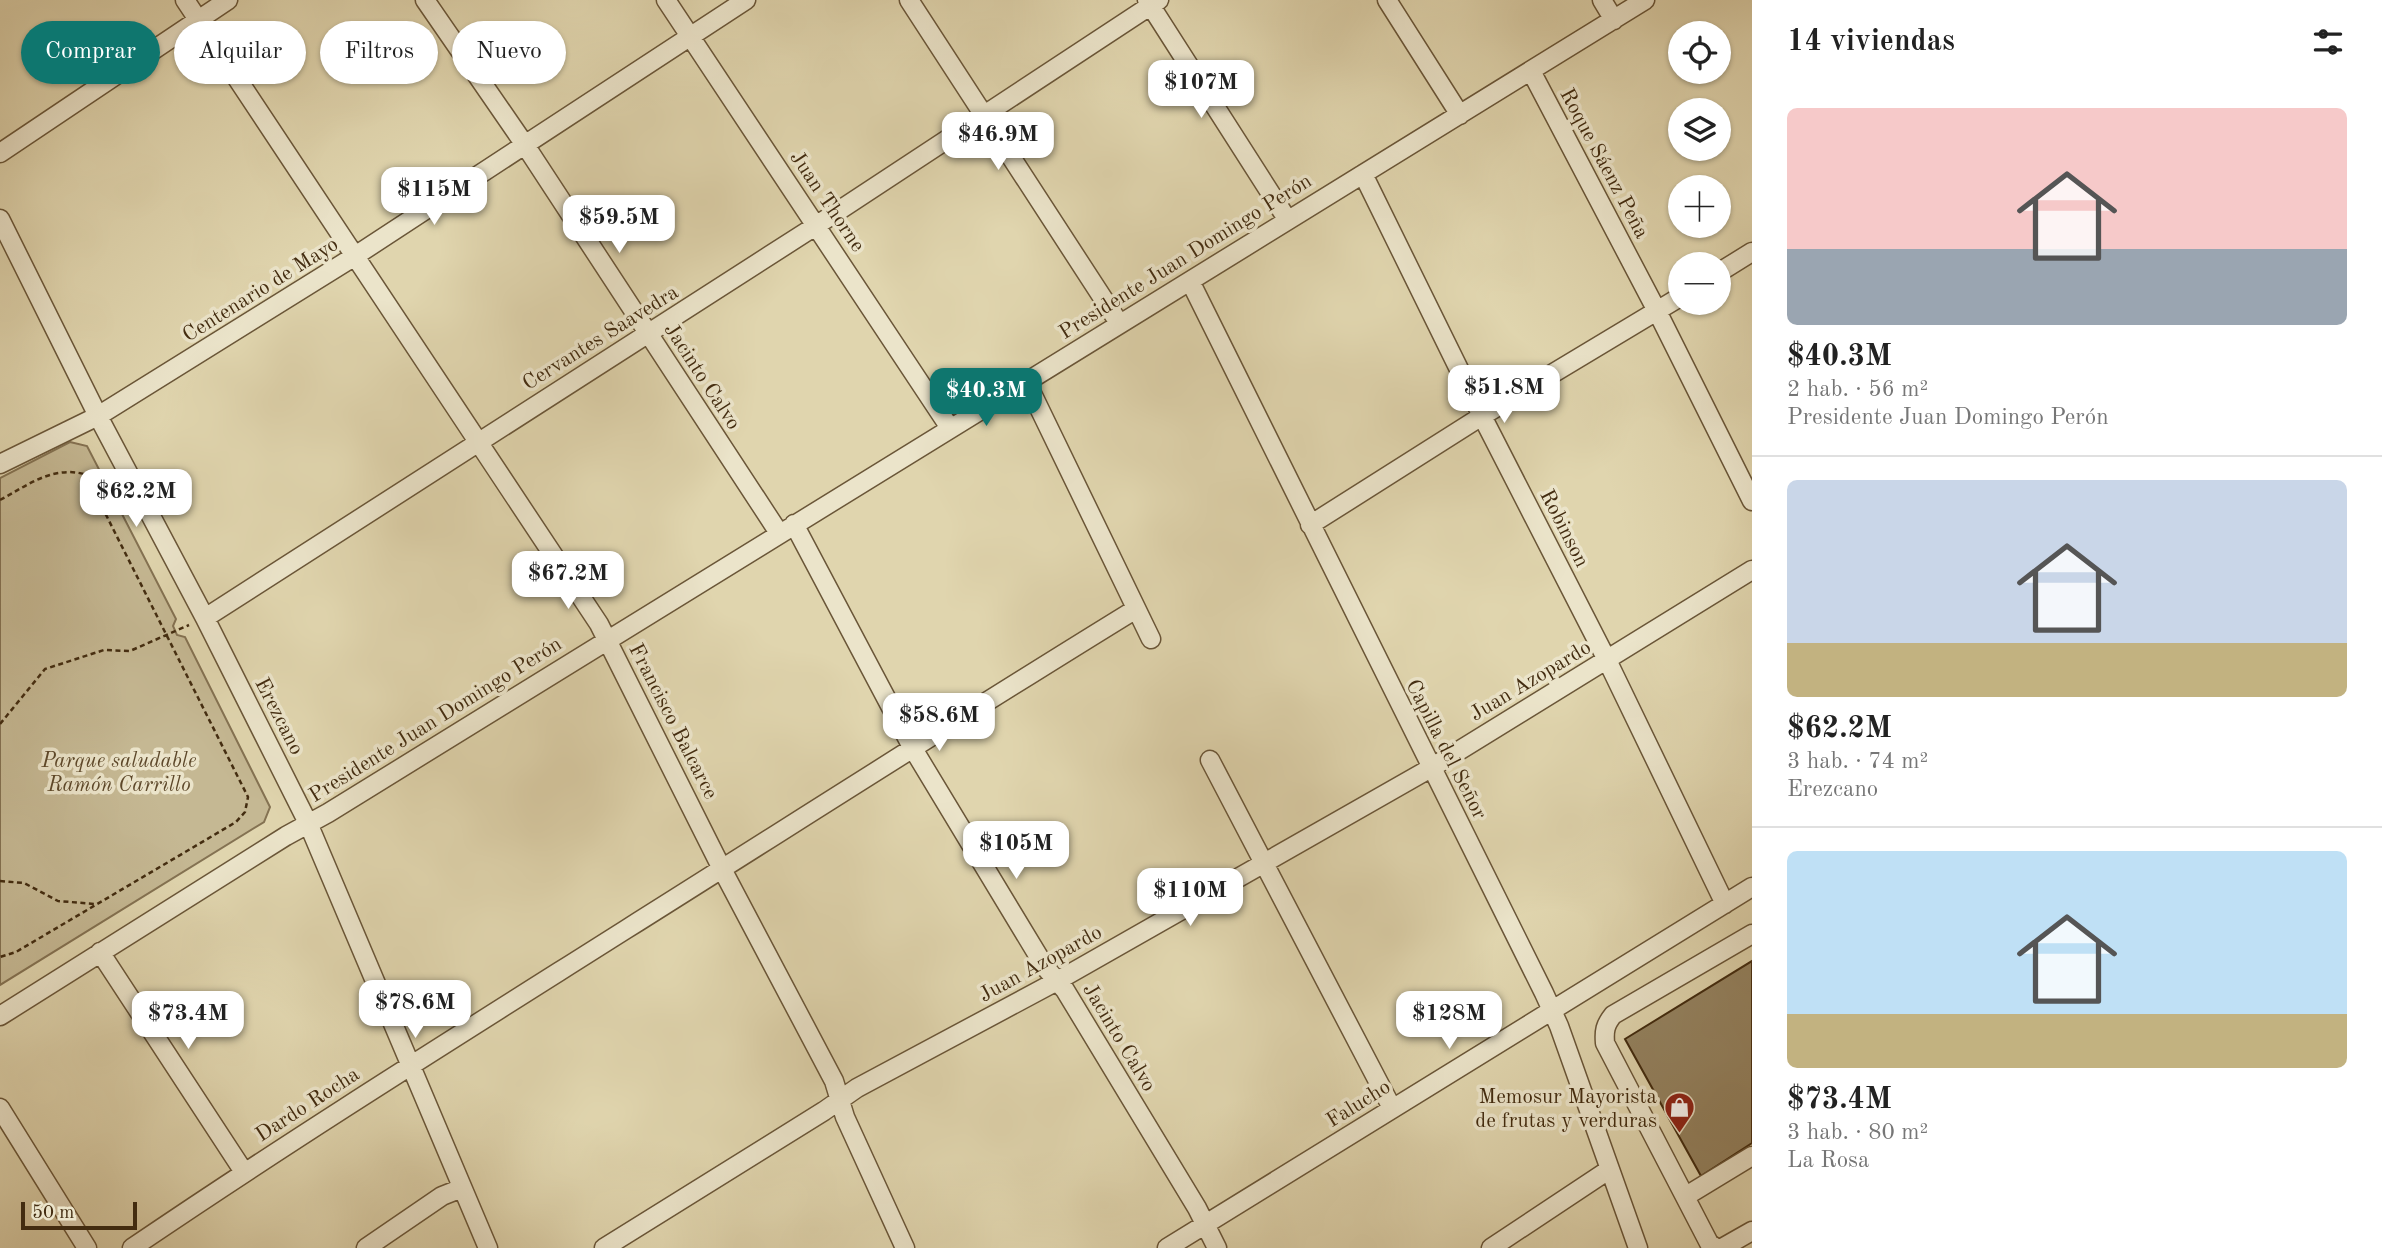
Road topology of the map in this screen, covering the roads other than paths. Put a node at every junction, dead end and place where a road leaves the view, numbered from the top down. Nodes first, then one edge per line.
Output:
1 (186, 0) edge
2 (228, 0) edge
3 (425, 0) edge
4 (666, 0) edge
5 (747, 0) edge
6 (909, 0) edge
7 (1387, 0) edge
8 (1601, 0) edge
9 (1645, 0) edge
10 (1152, 2) edge
11 (199, 20) junction
12 (1614, 20) junction
13 (690, 37) junction
14 (1531, 71) junction
15 (983, 114) junction
16 (1460, 114) junction
17 (524, 145) junction
18 (0, 153) edge
19 (1363, 174) junction
20 (0, 219) edge
21 (1287, 219) junction
22 (817, 225) junction
23 (1752, 252) edge
24 (355, 256) junction
25 (1731, 265) edge
26 (1190, 281) junction
27 (1668, 304) edge
28 (1657, 311) junction
29 (1119, 323) junction
30 (648, 334) junction
31 (1026, 381) junction
32 (98, 416) junction
33 (1482, 416) junction
34 (950, 428) junction
35 (479, 441) junction
36 (0, 464) edge
37 (1752, 501) edge
38 (1310, 525) junction
39 (787, 529) junction
40 (1752, 570) edge
41 (1136, 609) junction
42 (205, 618) junction
43 (607, 639) junction
44 (1151, 639) dead end
45 (1607, 660) junction
46 (912, 747) junction
47 (1210, 760) dead end
48 (1431, 768) junction
49 (308, 822) junction
50 (1264, 864) junction
51 (722, 869) junction
52 (1752, 887) edge
53 (1725, 904) junction
54 (1752, 934) edge
55 (100, 952) junction
56 (1057, 981) junction
57 (1552, 1011) junction
58 (0, 1016) edge
59 (410, 1066) junction
60 (840, 1100) junction
61 (0, 1108) edge
62 (1392, 1108) junction
63 (1752, 1156) edge
64 (1610, 1169) junction
65 (244, 1172) junction
66 (462, 1188) junction
67 (1682, 1191) junction
68 (1205, 1224) junction
69 (1752, 1231) edge
70 (87, 1248) edge
71 (132, 1248) edge
72 (366, 1248) edge
73 (488, 1248) edge
74 (604, 1248) edge
75 (905, 1248) edge
76 (1167, 1248) edge
77 (1217, 1248) edge
78 (1491, 1248) edge
79 (1638, 1248) edge
80 (1716, 1248) edge
81 (1722, 1248) edge

1 - 11 street, Francisco Balcarce
2 - 11 street
3 - 17 street, Jacinto Calvo
4 - 13 street, Juan Thorne
5 - 13 street, Centenario de Mayo
6 - 15 street
7 - 16 street
8 - 12 street
9 - 12 street, Presidente Juan Domingo Perón
10 - 15 street, Cervantes Saavedra
10 - 21 street
11 - 18 street
11 - 24 street, Francisco Balcarce
12 - 14 street, Presidente Juan Domingo Perón
13 - 17 street, Centenario de Mayo
13 - 22 street, Juan Thorne
14 - 16 street, Presidente Juan Domingo Perón
14 - 28 street, Roque Sáenz Peña
15 - 22 street, Cervantes Saavedra
15 - 29 street
16 - 19 street, Presidente Juan Domingo Perón
17 - 24 street, Centenario de Mayo
17 - 30 street, Jacinto Calvo
19 - 21 street, Presidente Juan Domingo Perón
19 - 33 street, Robinson
20 - 32 street, Erezcano
21 - 26 street, Presidente Juan Domingo Perón
22 - 30 street, Cervantes Saavedra
22 - 34 street, Juan Thorne
23 - 25 street
24 - 32 street, Centenario de Mayo
24 - 35 street, Francisco Balcarce
26 - 29 street, Presidente Juan Domingo Perón
26 - 38 street, Capilla del Señor
27 - 28 street
28 - 33 street
28 - 37 street, Roque Sáenz Peña
29 - 31 street, Presidente Juan Domingo Perón
30 - 35 street, Cervantes Saavedra
30 - 39 street, Jacinto Calvo
31 - 34 street, Presidente Juan Domingo Perón
31 - 41 street
32 - 36 street, Centenario de Mayo
32 - 42 street, Erezcano
33 - 38 street
33 - 45 street, Robinson
34 - 39 street, Presidente Juan Domingo Perón
35 - 42 street, Cervantes Saavedra
35 - 43 street, Francisco Balcarce
38 - 48 street, Capilla del Señor
39 - 43 street, Presidente Juan Domingo Perón
39 - 46 street, Jacinto Calvo
40 - 45 street, Juan Azopardo
41 - 44 street
41 - 46 street, Dardo Rocha
42 - 49 street, Erezcano
43 - 49 street, Presidente Juan Domingo Perón
43 - 51 street, Francisco Balcarce
45 - 48 street, Juan Azopardo
45 - 53 street, Robinson
46 - 51 street, Dardo Rocha
46 - 56 street, Jacinto Calvo
47 - 50 street
48 - 50 street, Juan Azopardo
48 - 57 street, Capilla del Señor
49 - 55 street, Presidente Juan Domingo Perón
49 - 59 street, Erezcano
50 - 56 street, Juan Azopardo
50 - 62 street
51 - 59 street, Dardo Rocha
51 - 60 street, Francisco Balcarce
52 - 53 street, Falucho
53 - 57 street, Falucho
54 - 67 street
55 - 58 street, Presidente Juan Domingo Perón
55 - 65 street
56 - 60 street, Juan Azopardo
56 - 68 street, Jacinto Calvo
57 - 62 street, Falucho
57 - 64 street, Capilla del Señor
59 - 65 street, Dardo Rocha
59 - 66 street, Erezcano
60 - 74 street, Juan Azopardo
60 - 75 street, Francisco Balcarce
61 - 70 street
62 - 68 street, Falucho
63 - 67 street
64 - 78 street
64 - 79 street, Capilla del Señor
65 - 71 street, Dardo Rocha
66 - 72 street
66 - 73 street, Erezcano
67 - 80 street
68 - 76 street, Falucho
68 - 77 street, Jacinto Calvo
69 - 81 street

